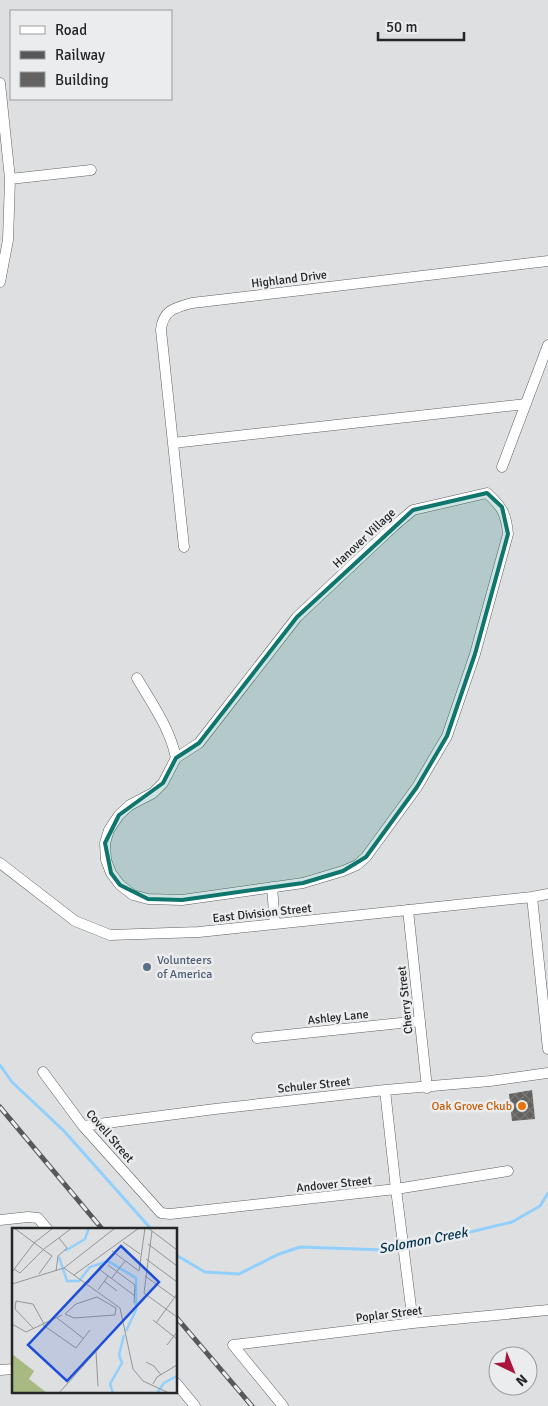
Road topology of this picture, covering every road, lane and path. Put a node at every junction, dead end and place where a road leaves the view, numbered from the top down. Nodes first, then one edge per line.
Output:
1 (0, 83) edge
2 (92, 170) dead end
3 (10, 179) junction
4 (548, 261) edge
5 (0, 282) edge
6 (548, 345) edge
7 (526, 404) junction
8 (173, 443) junction
9 (502, 466) dead end
10 (184, 547) dead end
11 (137, 678) dead end
12 (176, 758) junction
13 (0, 863) edge
14 (272, 887) junction
15 (548, 894) edge
16 (532, 897) junction
17 (408, 910) junction
18 (275, 924) junction
19 (420, 1021) junction
20 (257, 1038) dead end
21 (548, 1049) edge
22 (43, 1072) dead end
23 (548, 1073) edge
24 (427, 1088) junction
25 (385, 1090) junction
26 (83, 1126) junction
27 (508, 1171) dead end
28 (396, 1189) junction
29 (161, 1213) joint
30 (0, 1220) edge
31 (46, 1228) edge
32 (548, 1310) edge
33 (413, 1323) junction
34 (178, 1385) edge
35 (195, 1406) edge
36 (283, 1406) edge

1 - 3 street
2 - 3 street
3 - 5 street
4 - 8 street, Highland Drive
6 - 7 street
7 - 8 street
7 - 9 street
8 - 10 street, Highland Drive
11 - 12 street
12 - 14 street, Hanover Village
12 - 14 street, Hanover Village
13 - 18 street, East Division Street
14 - 18 street
15 - 16 street, East Division Street
16 - 17 street, East Division Street
16 - 21 street
17 - 18 street, East Division Street
17 - 19 street, Cherry Street
19 - 20 street, Ashley Lane
19 - 24 street, Cherry Street
22 - 26 street, Covell Street
23 - 24 street, Schuler Street
24 - 25 street, Schuler Street
25 - 26 street, Schuler Street
25 - 28 street
26 - 29 street, Covell Street
27 - 28 street, Andover Street
28 - 29 street, Andover Street
28 - 33 street
30 - 31 street
32 - 33 street, Poplar Street
33 - 36 street, Poplar Street
34 - 35 street

